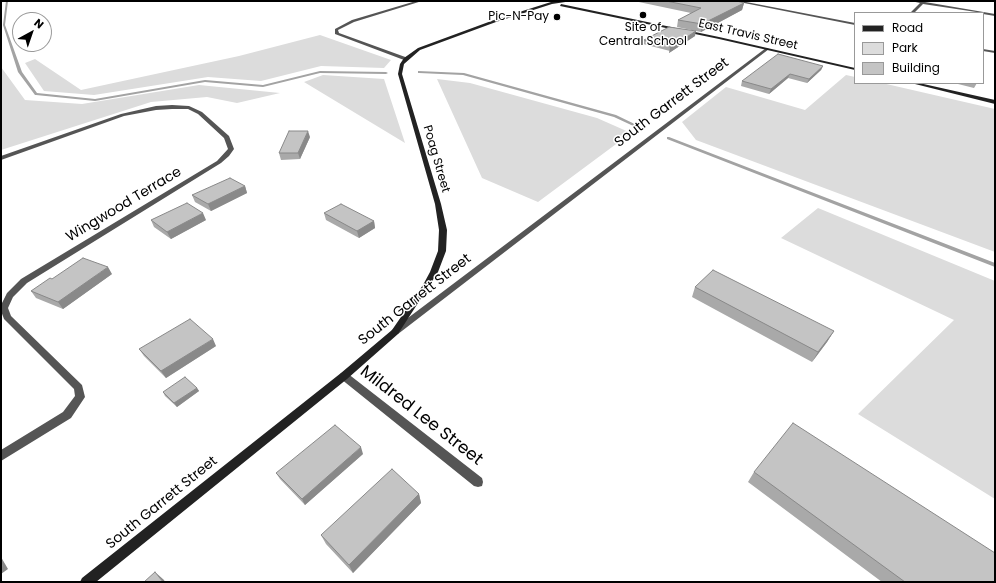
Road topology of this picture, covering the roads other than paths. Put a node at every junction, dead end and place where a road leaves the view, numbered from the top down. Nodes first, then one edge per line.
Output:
1 (420, 1) edge
2 (542, 1) edge
3 (570, 1) edge
4 (736, 1) edge
5 (913, 1) edge
6 (553, 2) edge
7 (923, 2) edge
8 (913, 12) edge
9 (978, 12) edge
10 (984, 13) edge
11 (995, 15) edge
12 (854, 24) edge
13 (767, 49) junction
14 (984, 50) edge
15 (995, 52) edge
16 (406, 59) junction
17 (854, 69) edge
18 (917, 84) edge
19 (995, 102) edge
20 (1, 158) edge
21 (395, 332) junction
22 (344, 376) junction
23 (1, 456) edge
24 (478, 482) dead end
25 (86, 582) edge

1 - 16 street
2 - 6 street, East Travis Street
3 - 6 street
4 - 12 street
5 - 7 street
6 - 13 street, East Travis Street
6 - 16 street
7 - 8 street
7 - 9 street
10 - 11 street
13 - 17 street, East Travis Street
13 - 21 street, South Garrett Street
14 - 15 street
16 - 21 street, Poag Street
18 - 19 street
20 - 23 street, Wingwood Terrace
21 - 22 street, South Garrett Street
22 - 24 street, Mildred Lee Street
22 - 25 street, South Garrett Street

